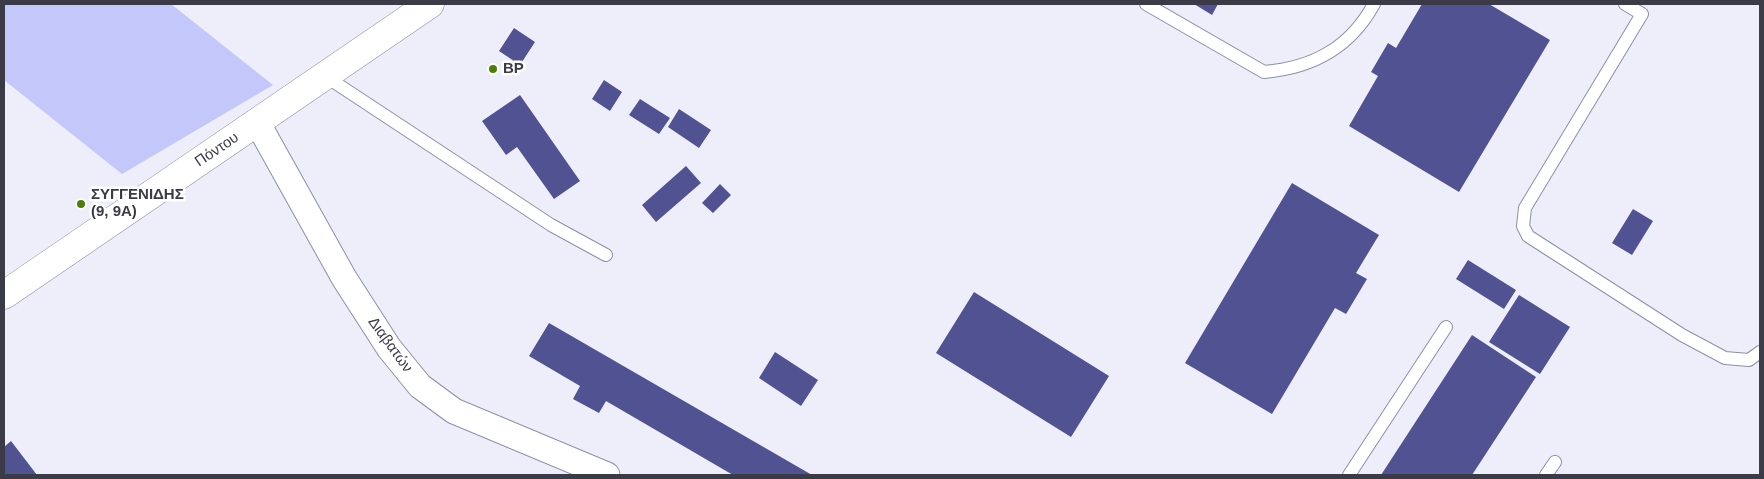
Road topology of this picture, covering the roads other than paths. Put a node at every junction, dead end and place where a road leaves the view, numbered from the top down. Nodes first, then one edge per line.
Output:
1 (430, 4) edge
2 (1146, 4) edge
3 (1374, 4) edge
4 (1625, 4) edge
5 (1645, 9) edge
6 (325, 76) junction
7 (257, 122) junction
8 (606, 255) dead end
9 (4, 295) edge
10 (1446, 328) dead end
11 (1760, 352) edge
12 (1555, 462) dead end
13 (608, 475) edge
14 (1349, 475) edge
15 (1546, 475) edge

1 - 6 street, Πόντου
2 - 3 lane
4 - 5 lane
5 - 11 lane
6 - 7 street, Πόντου
6 - 8 lane
7 - 9 street, Πόντου
7 - 13 street, Διαβατών
10 - 14 lane
12 - 15 lane

